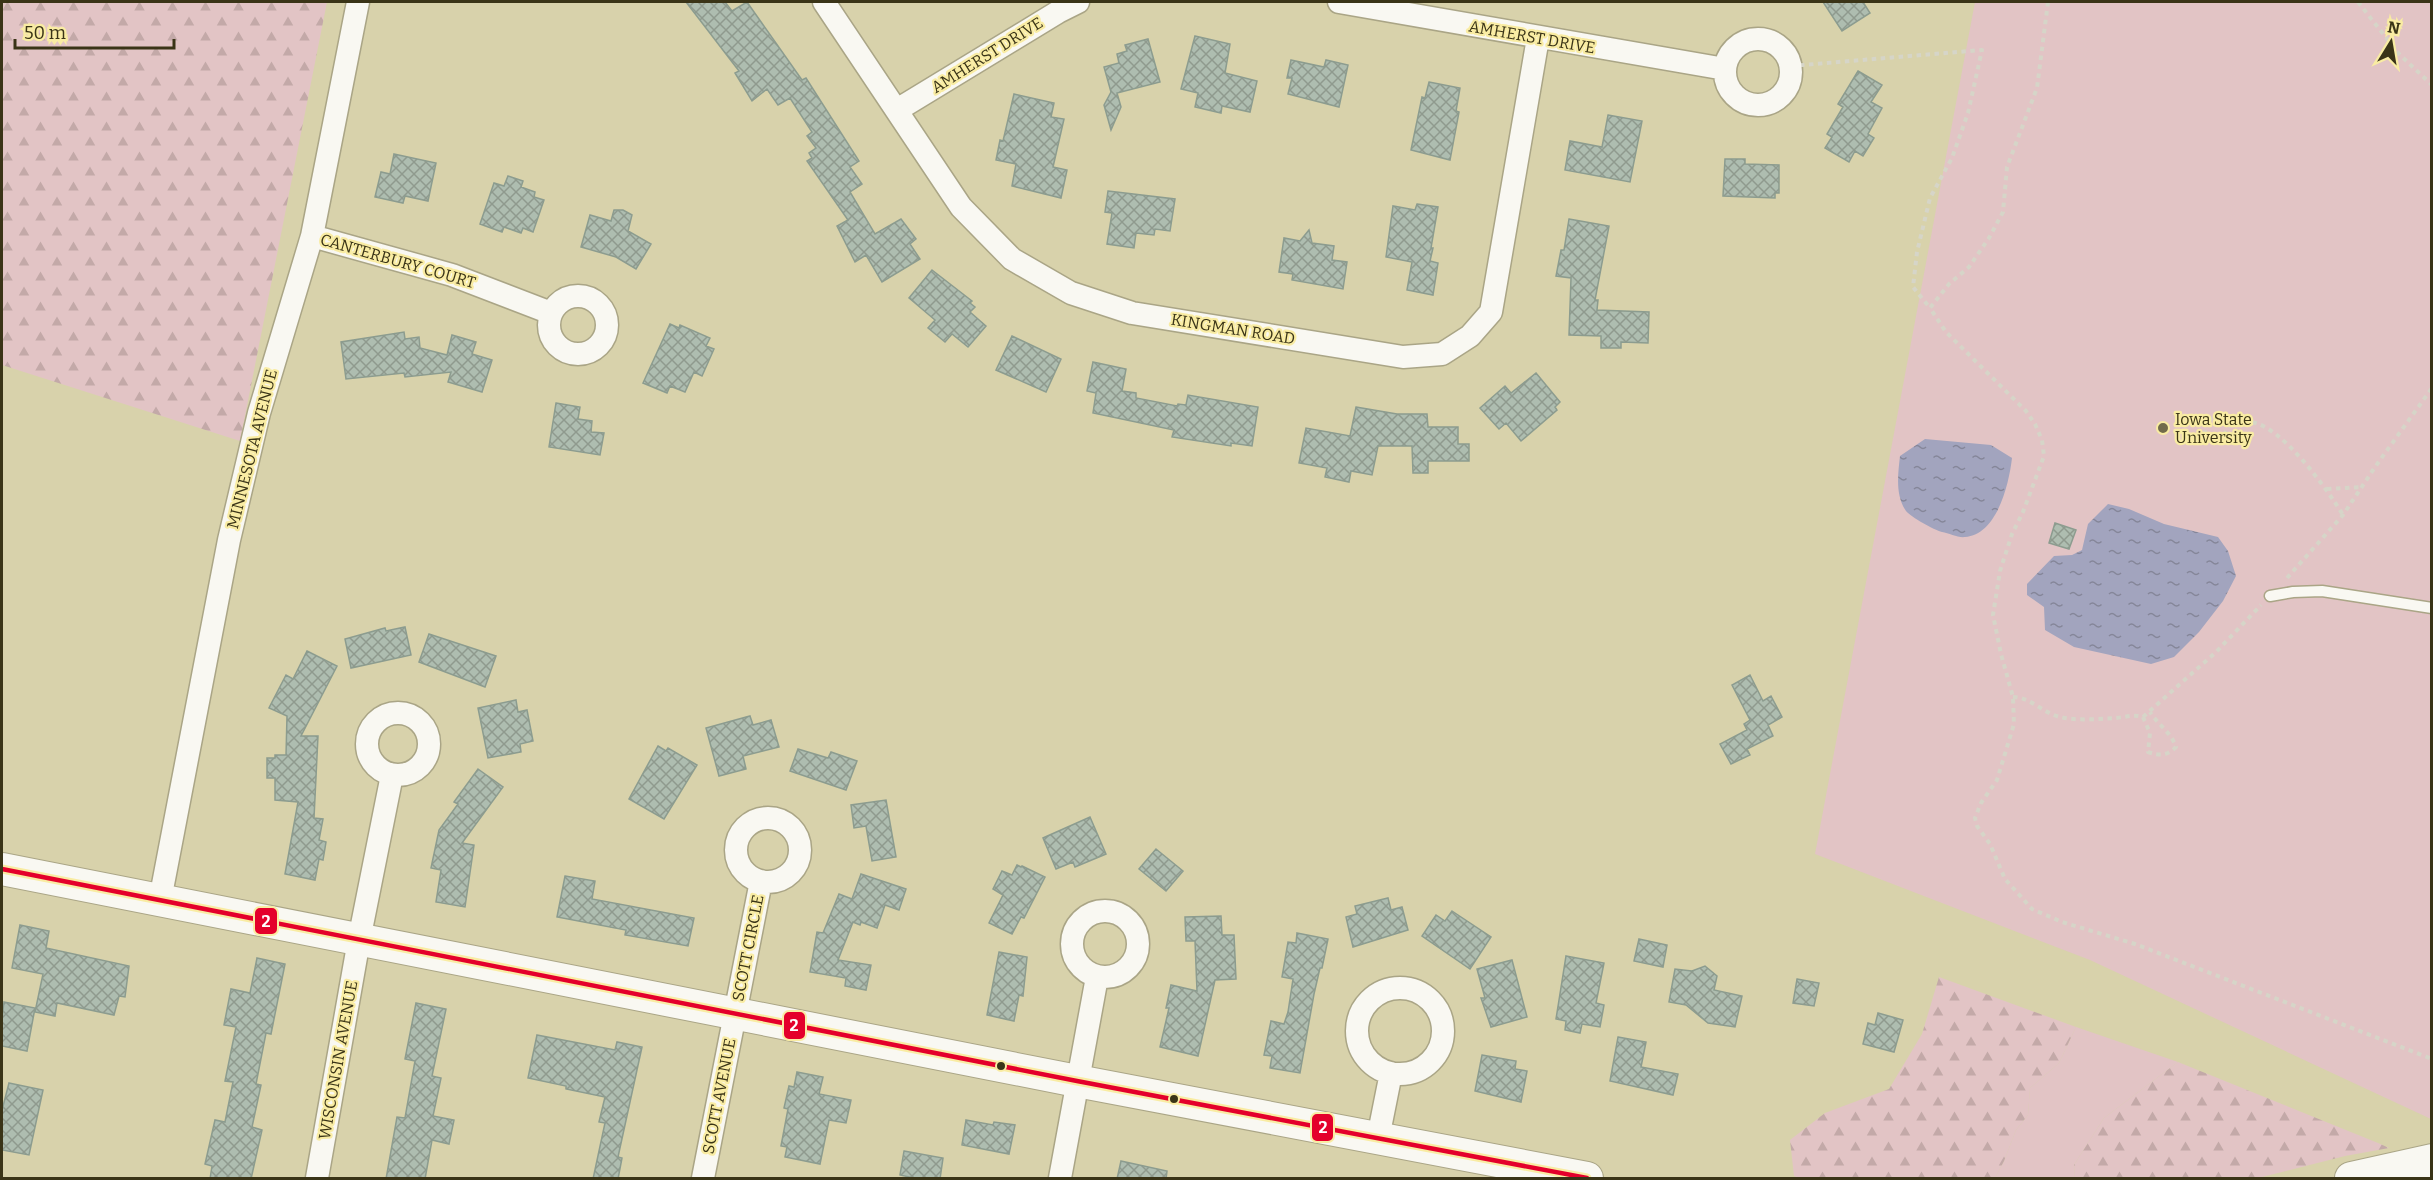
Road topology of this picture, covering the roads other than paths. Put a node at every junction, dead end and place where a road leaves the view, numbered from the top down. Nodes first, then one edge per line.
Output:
1 (358, 2) edge
2 (824, 2) edge
3 (1078, 2) edge
4 (1339, 2) edge
5 (1538, 38) junction
6 (1725, 69) junction
7 (897, 110) junction
8 (312, 236) junction
9 (551, 313) dead end
10 (2270, 596) road end
11 (2432, 608) edge
12 (392, 775) dead end
13 (2, 869) edge
14 (761, 881) dead end
15 (160, 900) junction
16 (359, 940) junction
17 (1096, 977) dead end
18 (734, 1014) junction
19 (1391, 1073) dead end
20 (1077, 1081) junction
21 (1378, 1138) junction
22 (2432, 1160) edge
23 (316, 1179) edge
24 (703, 1179) edge
25 (1060, 1179) edge
26 (1587, 1179) edge
27 (2351, 1179) edge

1 - 8 street, MINNESOTA AVENUE
2 - 7 street, KINGMAN ROAD
3 - 7 street, AMHERST DRIVE
4 - 5 street, AMHERST DRIVE
5 - 6 street, AMHERST DRIVE
5 - 7 street, KINGMAN ROAD
6 - 6 street
8 - 9 street, CANTERBURY COURT
8 - 15 street, MINNESOTA AVENUE
10 - 11 lane
12 - 16 street, WISCONSIN AVENUE
13 - 15 main road
14 - 18 street, SCOTT CIRCLE
15 - 16 main road
16 - 18 main road
16 - 23 street, WISCONSIN AVENUE
17 - 20 street
18 - 20 main road
18 - 24 street, SCOTT AVENUE
19 - 21 street
20 - 21 main road
20 - 25 street
21 - 26 main road
22 - 27 main road

